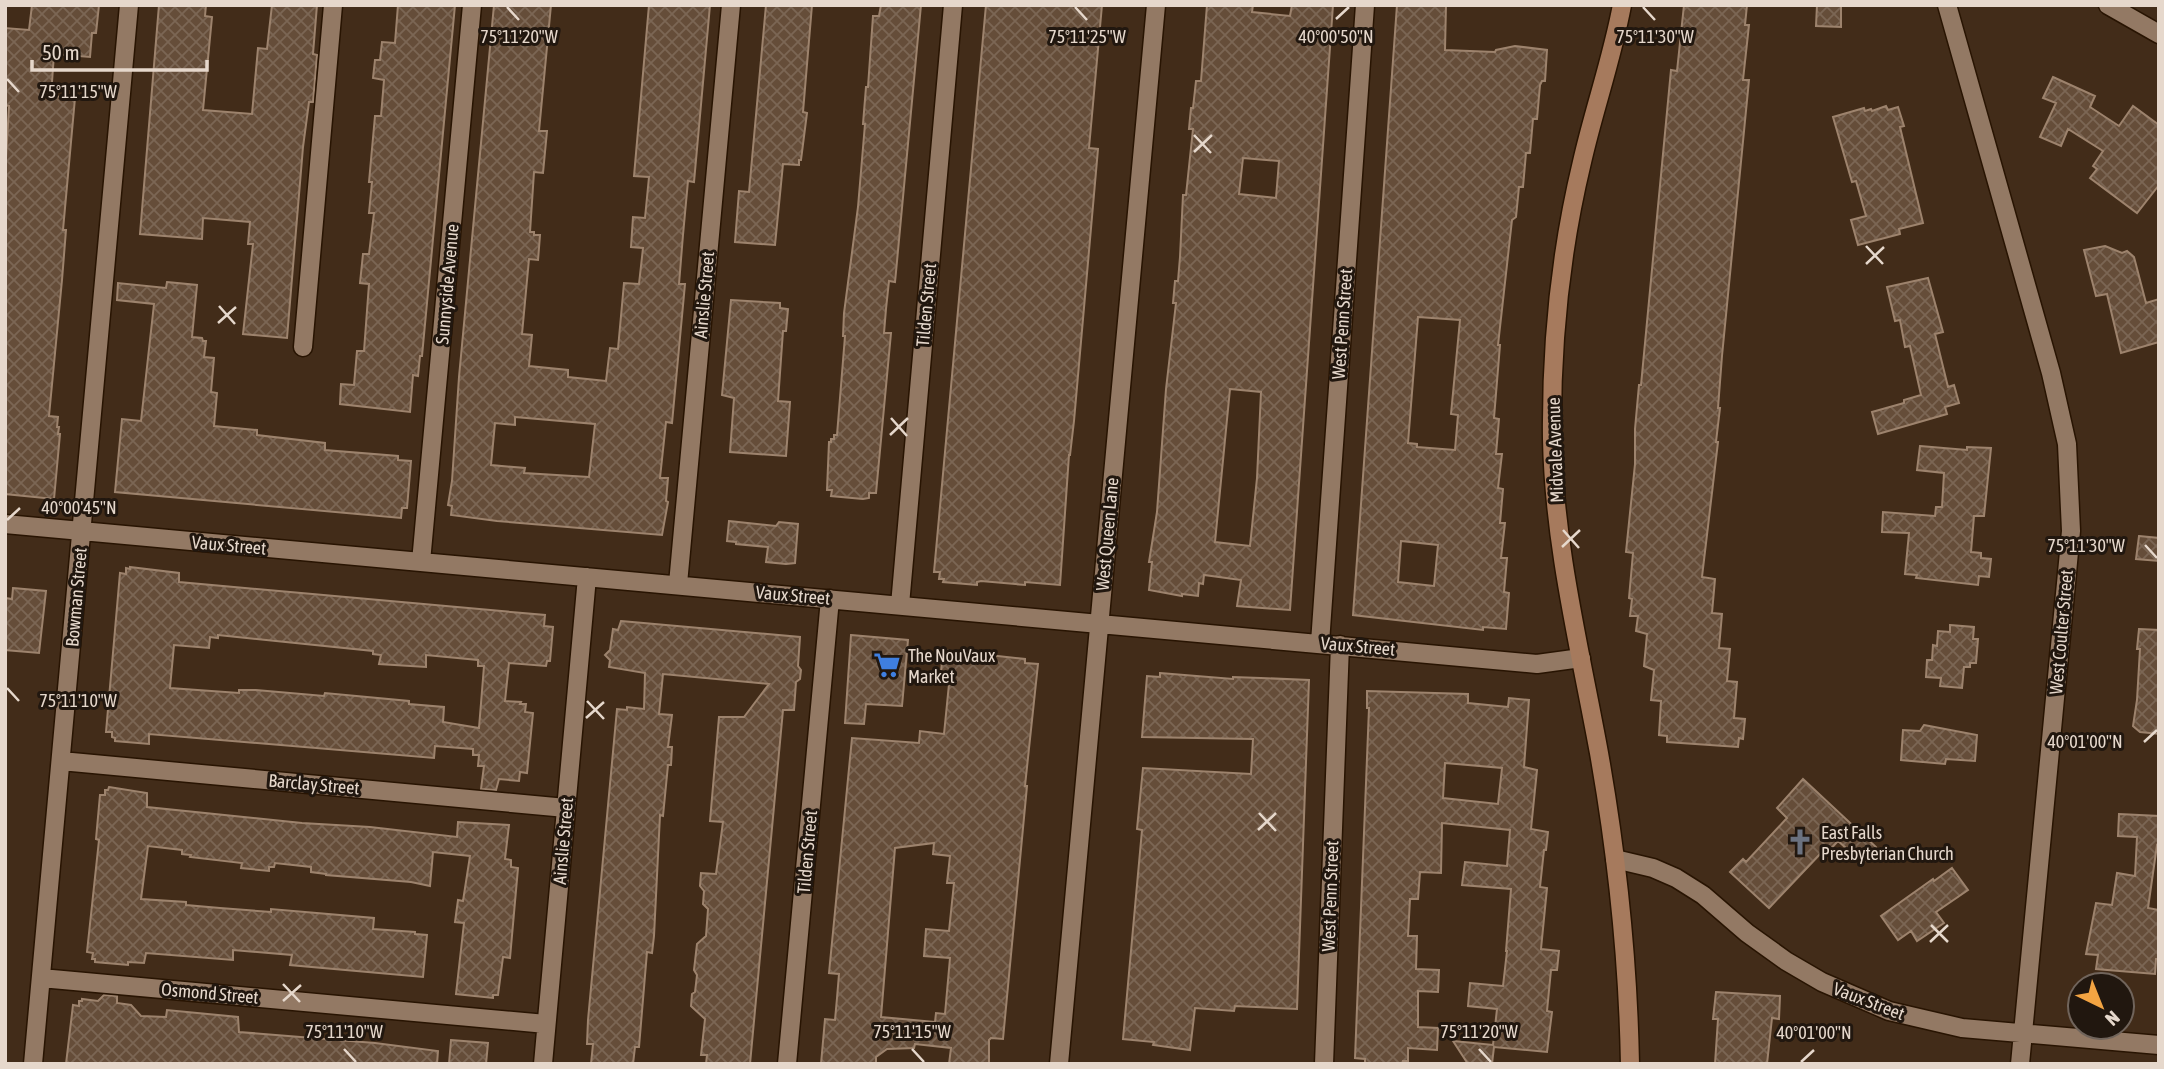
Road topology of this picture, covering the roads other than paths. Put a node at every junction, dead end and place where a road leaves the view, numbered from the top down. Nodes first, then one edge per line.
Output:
1 (129, 5) edge
2 (333, 5) edge
3 (472, 5) edge
4 (731, 5) edge
5 (953, 5) edge
6 (1156, 5) edge
7 (1365, 5) edge
8 (1622, 5) edge
9 (1947, 5) edge
10 (2108, 5) edge
11 (2159, 34) edge
12 (303, 347) dead end
13 (5, 524) edge
14 (83, 531) junction
15 (421, 562) junction
16 (587, 577) junction
17 (678, 584) junction
18 (830, 599) junction
19 (900, 605) junction
20 (1098, 623) junction
21 (1320, 643) junction
22 (1340, 645) junction
23 (1581, 658) junction
24 (61, 761) junction
25 (566, 808) junction
26 (1615, 859) junction
27 (41, 978) junction
28 (546, 1024) junction
29 (2023, 1032) junction
30 (2159, 1045) edge
31 (33, 1064) edge
32 (543, 1064) edge
33 (787, 1064) edge
34 (1059, 1064) edge
35 (1324, 1064) edge
36 (1630, 1064) edge
37 (2020, 1064) edge

1 - 14 street, Bowman Street
2 - 12 street
3 - 15 street, Sunnyside Avenue
4 - 17 street, Ainslie Street
5 - 19 street, Tilden Street
6 - 20 street, West Queen Lane
7 - 21 street, West Penn Street
8 - 23 street, Midvale Avenue
9 - 29 street, West Coulter Street
10 - 11 street
13 - 14 street, Vaux Street
14 - 15 street, Vaux Street
14 - 24 street, Bowman Street
15 - 16 street, Vaux Street
16 - 17 street, Vaux Street
16 - 25 street, Ainslie Street
17 - 18 street, Vaux Street
18 - 19 street, Vaux Street
18 - 33 street, Tilden Street
19 - 20 street, Vaux Street
20 - 21 street, Vaux Street
20 - 34 street, West Queen Lane
21 - 22 street, Vaux Street
22 - 23 street, Vaux Street
22 - 35 street, West Penn Street
23 - 26 street, Midvale Avenue
24 - 25 street, Barclay Street
24 - 27 street, Bowman Street
25 - 28 street, Ainslie Street
26 - 29 street, Vaux Street
26 - 36 street, Midvale Avenue
27 - 28 street, Osmond Street
27 - 31 street, Bowman Street
28 - 32 street, Ainslie Street
29 - 30 street, Vaux Street
29 - 37 street, West Coulter Street

